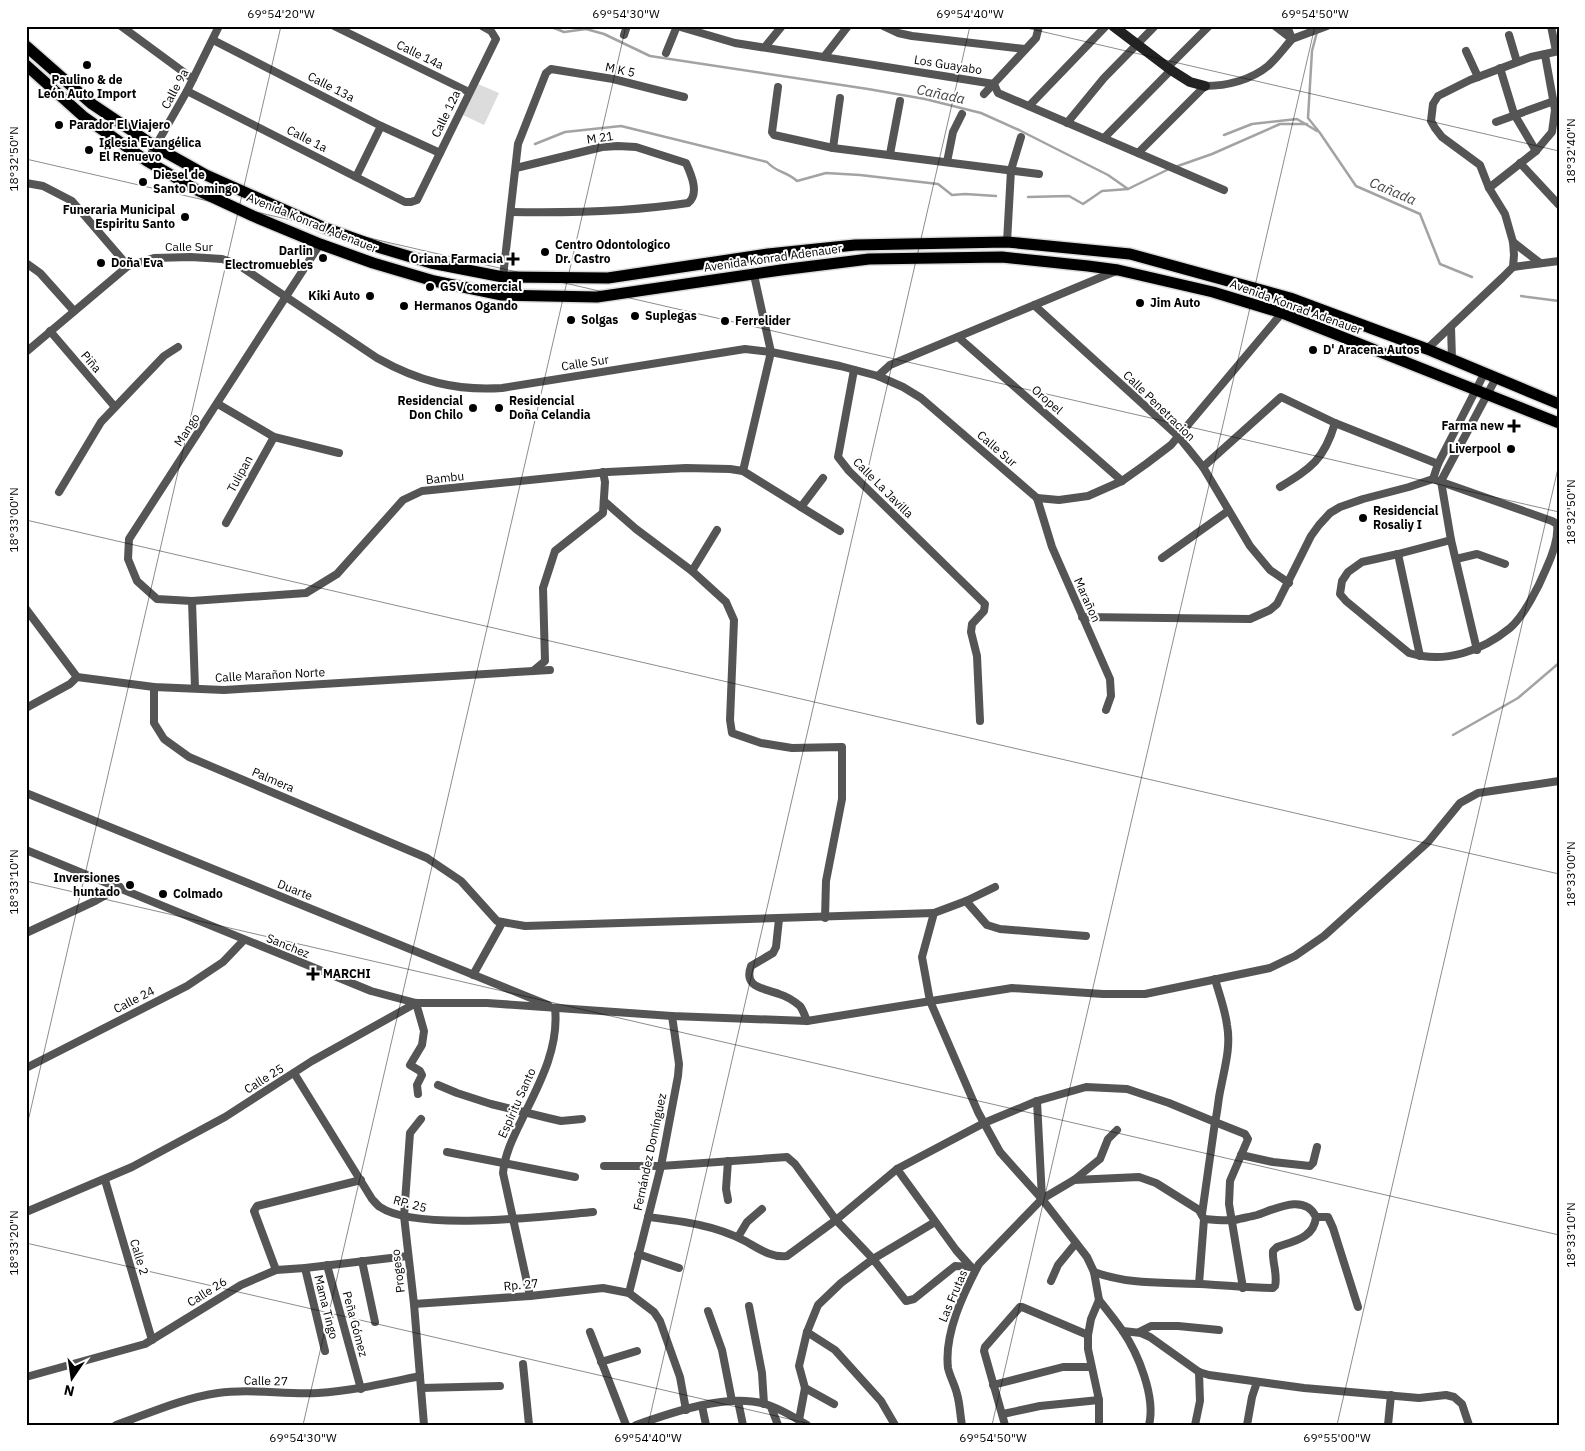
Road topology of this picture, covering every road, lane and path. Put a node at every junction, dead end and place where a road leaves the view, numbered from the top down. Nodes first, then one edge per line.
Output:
1 (121, 26) edge
2 (219, 26) edge
3 (334, 26) edge
4 (482, 26) edge
5 (627, 26) edge
6 (677, 26) edge
7 (782, 26) edge
8 (848, 26) edge
9 (883, 26) edge
10 (1039, 26) edge
11 (1106, 26) edge
12 (1114, 26) edge
13 (1156, 26) edge
14 (1209, 26) edge
15 (1275, 26) edge
16 (1287, 26) edge
17 (1326, 26) edge
18 (1551, 26) edge
19 (624, 35) dead end
20 (1509, 35) dead end
21 (1292, 39) junction
22 (213, 40) junction
23 (1137, 44) junction
24 (26, 46) edge
25 (765, 47) junction
26 (1025, 49) junction
27 (1466, 51) dead end
28 (1557, 51) edge
29 (666, 53) dead end
30 (1545, 55) junction
31 (824, 57) junction
32 (1518, 62) junction
33 (26, 64) edge
34 (1170, 68) junction
35 (1500, 68) junction
36 (1478, 77) junction
37 (193, 80) junction
38 (994, 84) junction
39 (1205, 86) junction
40 (778, 87) dead end
41 (187, 91) junction
42 (470, 92) junction
43 (984, 94) dead end
44 (684, 97) dead end
45 (840, 98) dead end
46 (900, 101) dead end
47 (1554, 101) junction
48 (1029, 106) junction
49 (962, 114) dead end
50 (1514, 114) junction
51 (1068, 122) junction
52 (1496, 122) dead end
53 (381, 126) junction
54 (1021, 137) dead end
55 (1104, 138) junction
56 (156, 147) junction
57 (833, 148) junction
58 (1536, 151) junction
59 (440, 153) junction
60 (1138, 153) junction
61 (890, 154) junction
62 (147, 161) junction
63 (947, 162) junction
64 (1520, 163) junction
65 (516, 168) junction
66 (1011, 170) junction
67 (1039, 174) dead end
68 (356, 177) junction
69 (26, 183) edge
70 (1489, 188) junction
71 (1224, 190) dead end
72 (417, 200) joint
73 (1559, 205) edge
74 (511, 212) junction
75 (1007, 242) junction
76 (1513, 242) junction
77 (320, 244) junction
78 (1559, 261) edge
79 (26, 263) edge
80 (1540, 264) junction
81 (128, 266) junction
82 (1513, 266) junction
83 (1118, 270) junction
84 (754, 275) junction
85 (503, 277) junction
86 (608, 278) junction
87 (611, 296) junction
88 (286, 297) junction
89 (1034, 305) junction
90 (74, 311) junction
91 (1282, 313) junction
92 (1450, 327) junction
93 (50, 331) junction
94 (958, 337) junction
95 (178, 347) dead end
96 (1428, 349) junction
97 (26, 352) edge
98 (771, 352) junction
99 (1452, 359) junction
100 (854, 370) junction
101 (1484, 374) junction
102 (878, 376) junction
103 (1496, 378) junction
104 (1476, 390) junction
105 (1488, 395) junction
106 (218, 404) junction
107 (1559, 404) edge
108 (115, 407) junction
109 (1335, 423) junction
110 (1559, 423) edge
111 (1178, 436) junction
112 (274, 437) junction
113 (338, 453) dead end
114 (1438, 464) junction
115 (1203, 466) junction
116 (743, 470) junction
117 (603, 472) junction
118 (823, 478) dead end
119 (1437, 480) junction
120 (1122, 481) junction
121 (1280, 487) dead end
122 (59, 492) dead end
123 (1037, 498) junction
124 (604, 501) junction
125 (801, 507) junction
126 (1228, 511) junction
127 (226, 523) dead end
128 (717, 530) dead end
129 (840, 532) dead end
130 (1451, 540) junction
131 (1398, 554) junction
132 (1162, 558) dead end
133 (1456, 559) junction
134 (1505, 564) dead end
135 (692, 571) junction
136 (137, 580) joint
137 (1289, 583) junction
138 (192, 601) junction
139 (26, 609) edge
140 (1082, 617) junction
141 (1477, 650) junction
142 (1420, 656) junction
143 (550, 670) dead end
144 (533, 671) junction
145 (77, 677) junction
146 (154, 687) junction
147 (195, 688) junction
148 (26, 708) edge
149 (1106, 710) dead end
150 (980, 721) dead end
151 (1559, 781) edge
152 (26, 793) edge
153 (26, 850) edge
154 (120, 887) junction
155 (995, 887) dead end
156 (966, 901) junction
157 (934, 913) junction
158 (825, 918) junction
159 (779, 919) junction
160 (502, 923) junction
161 (26, 933) edge
162 (1086, 936) dead end
163 (244, 940) junction
164 (473, 974) junction
165 (1215, 979) junction
166 (930, 1001) junction
167 (416, 1002) junction
168 (555, 1008) junction
169 (672, 1016) junction
170 (807, 1020) junction
171 (26, 1068) edge
172 (294, 1073) junction
173 (438, 1084) dead end
174 (418, 1094) dead end
175 (1038, 1101) junction
176 (525, 1113) junction
177 (421, 1119) dead end
178 (582, 1119) dead end
179 (1215, 1122) junction
180 (984, 1123) junction
181 (1117, 1130) dead end
182 (1317, 1147) dead end
183 (447, 1152) dead end
184 (1241, 1155) junction
185 (728, 1161) junction
186 (504, 1164) junction
187 (604, 1166) dead end
188 (660, 1166) junction
189 (897, 1169) junction
190 (575, 1177) dead end
191 (104, 1180) junction
192 (361, 1180) junction
193 (1074, 1180) junction
194 (1042, 1199) junction
195 (728, 1200) dead end
196 (762, 1209) dead end
197 (26, 1212) edge
198 (594, 1212) dead end
199 (404, 1216) junction
200 (648, 1216) junction
201 (1203, 1216) junction
202 (1316, 1217) junction
203 (513, 1218) junction
204 (836, 1220) junction
205 (1232, 1220) junction
206 (935, 1222) junction
207 (738, 1237) junction
208 (1076, 1244) junction
209 (638, 1254) junction
210 (408, 1256) junction
211 (873, 1259) junction
212 (362, 1261) junction
213 (327, 1265) junction
214 (305, 1268) junction
215 (680, 1268) dead end
216 (973, 1269) junction
217 (276, 1270) junction
218 (1094, 1272) junction
219 (1051, 1281) dead end
220 (1200, 1284) junction
221 (1242, 1288) junction
222 (629, 1293) junction
223 (530, 1296) junction
224 (1099, 1300) junction
225 (414, 1304) junction
226 (749, 1306) dead end
227 (1358, 1307) dead end
228 (708, 1311) dead end
229 (375, 1322) dead end
230 (1219, 1330) dead end
231 (1123, 1331) junction
232 (590, 1332) dead end
233 (807, 1332) junction
234 (1139, 1332) junction
235 (1088, 1335) junction
236 (152, 1340) junction
237 (325, 1351) dead end
238 (637, 1351) dead end
239 (601, 1362) junction
240 (523, 1364) dead end
241 (1091, 1367) junction
242 (1199, 1372) junction
243 (26, 1376) edge
244 (420, 1376) junction
245 (1257, 1382) junction
246 (993, 1385) junction
247 (500, 1386) dead end
248 (421, 1388) junction
249 (805, 1388) junction
250 (361, 1389) junction
251 (1391, 1395) junction
252 (1099, 1400) junction
253 (735, 1401) junction
254 (834, 1404) dead end
255 (768, 1405) junction
256 (702, 1406) junction
257 (686, 1410) junction
258 (1003, 1414) junction
259 (662, 1416) junction
260 (799, 1420) junction
261 (116, 1425) edge
262 (424, 1425) edge
263 (529, 1425) edge
264 (626, 1425) edge
265 (636, 1425) edge
266 (664, 1425) edge
267 (706, 1425) edge
268 (743, 1425) edge
269 (778, 1425) edge
270 (807, 1425) edge
271 (895, 1425) edge
272 (962, 1425) edge
273 (1005, 1425) edge
274 (1099, 1425) edge
275 (1149, 1425) edge
276 (1196, 1425) edge
277 (1247, 1425) edge
278 (1388, 1425) edge
279 (1469, 1425) edge

1 - 37 street
2 - 22 street, Calle 9a
3 - 42 street, Calle 14a
4 - 42 street, Calle 12a
5 - 19 street
6 - 25 street, Los Guayabo
6 - 29 street
7 - 25 street
8 - 31 street
9 - 26 street
10 - 26 street
11 - 48 street
12 - 23 street
13 - 23 street
14 - 34 street
15 - 21 street
16 - 21 street
17 - 21 street
18 - 28 street
20 - 32 street
21 - 39 street
22 - 37 street, Calle 9a
22 - 53 street, Calle 13a
23 - 34 street
23 - 51 street
24 - 56 main road, Avenida Konrad Adenauer
25 - 31 street, Los Guayabo
26 - 38 street
27 - 36 street
28 - 30 street
30 - 32 street
30 - 47 street
31 - 38 street, Los Guayabo
32 - 35 street
33 - 62 main road, Avenida Konrad Adenauer
34 - 39 street
34 - 55 street
35 - 36 street
35 - 50 street
36 - 70 street
37 - 41 street, Calle 9a
38 - 43 street
38 - 48 street, Los Guayabo
39 - 60 street
40 - 57 street
41 - 56 street, Calle 9a
41 - 68 street, Calle 1a
42 - 59 street, Calle 12a
44 - 65 street, M K 5
45 - 57 street
46 - 61 street
47 - 50 street
47 - 58 street
48 - 51 street, Los Guayabo
49 - 63 street
50 - 52 street
50 - 58 street
51 - 55 street, Los Guayabo
53 - 59 street, Calle 13a
53 - 68 street
54 - 66 street
55 - 60 street, Los Guayabo
56 - 62 street, Calle 9a
56 - 85 main road, Avenida Konrad Adenauer
57 - 61 street
58 - 64 street
59 - 72 street, Calle 12a
60 - 71 street, Los Guayabo
61 - 63 street
62 - 77 main road, Avenida Konrad Adenauer
63 - 66 street
64 - 70 street
64 - 73 street
65 - 74 street
65 - 74 street, M 21
66 - 67 street
66 - 75 street
68 - 72 street, Calle 1a
69 - 81 street
70 - 76 street
74 - 85 street
75 - 86 main road, Avenida Konrad Adenauer
75 - 96 main road, Avenida Konrad Adenauer
76 - 80 street
76 - 82 street
77 - 87 main road, Avenida Konrad Adenauer
77 - 88 street, Mango
78 - 80 street
79 - 90 street
80 - 82 street
81 - 88 street, Calle Sur
81 - 90 street
82 - 92 street
83 - 84 main road, Avenida Konrad Adenauer
83 - 89 street
83 - 91 main road, Avenida Konrad Adenauer
84 - 87 main road, Avenida Konrad Adenauer
84 - 98 street
85 - 86 main road, Avenida Konrad Adenauer
86 - 87 main road
88 - 98 street, Calle Sur
88 - 106 street, Mango
89 - 94 street
89 - 111 street, Calle Penetracion
90 - 93 street
91 - 104 main road, Avenida Konrad Adenauer
91 - 111 street
92 - 96 street
92 - 99 street
93 - 97 street
93 - 108 street, Piña
94 - 102 street
94 - 120 street, Oropel
95 - 108 street
96 - 99 main road, Avenida Konrad Adenauer
98 - 100 street, Calle Sur
98 - 116 street
99 - 101 main road, Avenida Konrad Adenauer
100 - 102 street, Calle Sur
100 - 150 street, Calle La Javilla
101 - 103 main road, Avenida Konrad Adenauer
101 - 104 street
102 - 123 street, Calle Sur
103 - 105 street
103 - 107 main road, Avenida Konrad Adenauer
104 - 105 main road, Avenida Konrad Adenauer
104 - 114 street
105 - 110 main road, Avenida Konrad Adenauer
105 - 119 street
106 - 112 street
106 - 136 street, Mango
108 - 122 street
109 - 114 street
109 - 115 street
109 - 121 street
111 - 115 street, Calle Penetracion
111 - 120 street
112 - 113 street
112 - 127 street, Tulipan
114 - 119 street
115 - 126 street, Calle Penetracion
116 - 117 street, Bambu
116 - 125 street
117 - 124 street
117 - 138 street, Bambu
118 - 125 street
119 - 130 street
119 - 137 street
119 - 141 street
120 - 123 street
123 - 140 street, Marañon
124 - 135 street
124 - 144 street
125 - 129 street
126 - 132 street
126 - 137 street, Calle Penetracion
128 - 135 street
130 - 131 street
130 - 133 street
131 - 142 street
131 - 142 street
133 - 134 street
133 - 141 street
135 - 158 street
136 - 138 street, Bambu
137 - 140 street
138 - 147 street
139 - 145 street
140 - 149 street, Marañon
141 - 142 street
143 - 144 street, Calle Marañon Norte
144 - 147 street, Calle Marañon Norte
145 - 146 street, Calle Marañon Norte
145 - 148 street
146 - 147 street, Calle Marañon Norte
146 - 160 street, Palmera
151 - 165 street, Sanchez
152 - 164 street, Duarte
153 - 154 street, Sanchez
154 - 161 street
154 - 163 street, Sanchez
155 - 156 street
156 - 157 street
156 - 162 street
157 - 158 street
157 - 166 street
158 - 159 street
159 - 160 street
159 - 170 street
160 - 164 street
163 - 167 street, Sanchez
163 - 171 street, Calle 24
164 - 168 street, Duarte
165 - 166 street, Sanchez
165 - 179 street
166 - 170 street, Sanchez
166 - 180 street
167 - 168 street, Sanchez
167 - 172 street, Calle 25
167 - 174 street
168 - 169 street, Sanchez
168 - 176 street, Espíritu Santo
169 - 170 street, Sanchez
169 - 188 street, Fernández Domínguez
172 - 191 street, Calle 25
172 - 192 street, RP. 25
173 - 176 street
175 - 179 street
175 - 180 street
175 - 194 street
176 - 178 street
176 - 186 street, Espíritu Santo
177 - 199 street, Progeso
179 - 184 street
179 - 201 street
180 - 189 street
180 - 194 street
181 - 193 street, Las Frutas
182 - 184 street
183 - 186 street
184 - 205 street
185 - 188 street
185 - 195 street
185 - 204 street
186 - 190 street
186 - 203 street, Espíritu Santo
187 - 188 street
188 - 200 street, Fernández Domínguez
189 - 204 street
189 - 206 street
191 - 197 street, Calle 25
191 - 236 street, Calle 2
192 - 199 street, RP. 25
192 - 217 street
193 - 194 street, Las Frutas
193 - 201 street
194 - 208 street
194 - 216 street, Las Frutas
196 - 207 street
198 - 203 street, RP. 25
199 - 203 street, RP. 25
199 - 210 street, Progeso
200 - 207 street
200 - 209 street, Fernández Domínguez
201 - 205 street
201 - 220 street
202 - 205 street
202 - 221 street
202 - 227 street
203 - 223 street, Espíritu Santo
204 - 207 street
204 - 211 street
205 - 221 street
206 - 211 street
206 - 216 street
208 - 218 street
208 - 219 street
209 - 215 street
209 - 222 street, Fernández Domínguez
210 - 212 street, Calle 26
210 - 225 street, Progeso
211 - 216 street
211 - 233 street
212 - 213 street, Calle 26
212 - 229 street
213 - 214 street, Calle 26
213 - 250 street, Peña Gómez
214 - 217 street, Calle 26
214 - 237 street, Mama Tingo
216 - 272 street, Las Frutas
217 - 236 street, Calle 26
218 - 220 street
218 - 224 street
220 - 221 street
222 - 223 street, Rp. 27
222 - 257 street
223 - 225 street, Rp. 27
224 - 231 street
224 - 235 street
225 - 244 street, Progeso
226 - 255 street
228 - 253 street
230 - 234 street
231 - 234 street
231 - 275 street
232 - 239 street
233 - 249 street
233 - 271 street
234 - 242 street
235 - 241 street
235 - 246 street
236 - 243 street, Calle 26
238 - 239 street
239 - 264 street
240 - 263 street
241 - 246 street
241 - 252 street
242 - 245 street
242 - 276 street
244 - 248 street, Progeso
244 - 250 street, Calle 27
245 - 251 street
245 - 277 street
246 - 258 street
247 - 248 street
248 - 262 street, Progeso
249 - 254 street
249 - 260 street
250 - 261 street, Calle 27
251 - 278 street
251 - 279 street
252 - 258 street
252 - 274 street
253 - 255 street
253 - 256 street
253 - 268 street
255 - 260 street
255 - 269 street
256 - 257 street
256 - 267 street
257 - 259 street
258 - 273 street
259 - 265 street
259 - 266 street
260 - 270 street

